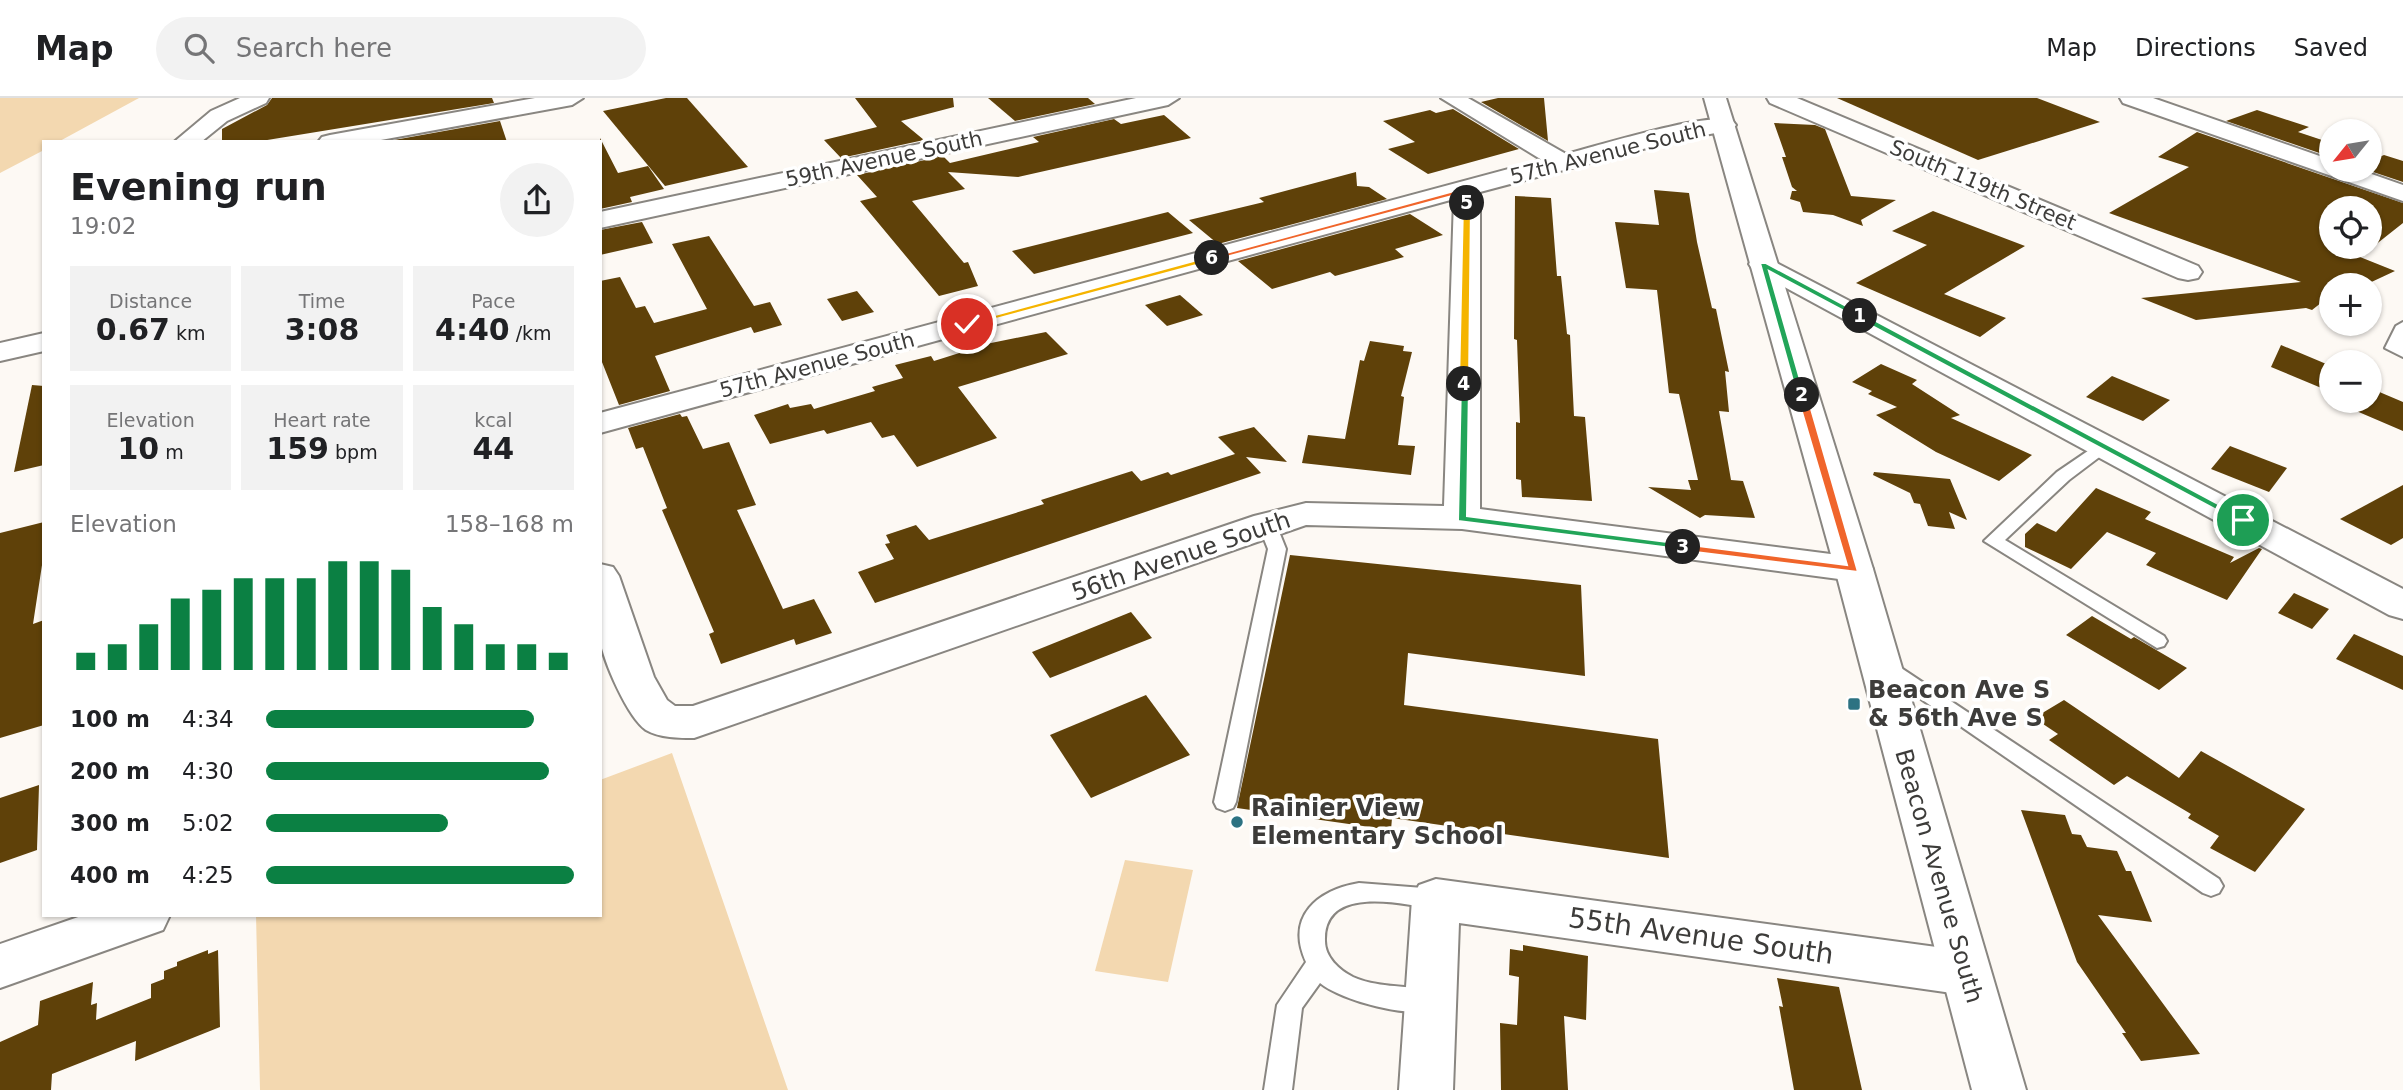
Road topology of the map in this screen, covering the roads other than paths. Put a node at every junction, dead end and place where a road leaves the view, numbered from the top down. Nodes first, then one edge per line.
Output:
1 (258, 98) edge
2 (572, 98) edge
3 (1168, 98) edge
4 (1452, 98) edge
5 (1777, 98) edge
6 (2131, 98) edge
7 (1720, 112) edge
8 (189, 140) edge
9 (341, 140) edge
10 (1563, 162) junction
11 (2319, 164) edge
12 (2371, 182) edge
13 (1467, 190) junction
14 (2403, 193) edge
15 (602, 220) edge
16 (1763, 264) junction
17 (2188, 272) dead end
18 (2403, 326) edge
19 (42, 342) edge
20 (0, 352) edge
21 (2403, 352) edge
22 (602, 422) edge
23 (2104, 446) junction
24 (1462, 518) junction
25 (1267, 524) junction
26 (1854, 569) junction
27 (602, 582) edge
28 (2403, 606) edge
29 (2157, 640) dead end
30 (1879, 661) junction
31 (1225, 803) dead end
32 (2211, 886) dead end
33 (1436, 899) junction
34 (140, 917) edge
35 (1319, 964) junction
36 (0, 967) edge
37 (1966, 973) junction
38 (1429, 1001) junction
39 (1278, 1090) edge
40 (1426, 1090) edge
41 (1999, 1090) edge

1 - 8 street
2 - 9 street
3 - 15 street, 59th Avenue South
4 - 10 street
5 - 17 street, South 119th Street
6 - 11 street
7 - 10 street, 57th Avenue South
7 - 16 street, Beacon Avenue South
10 - 13 street, 57th Avenue South
12 - 14 street
13 - 22 street, 57th Avenue South
13 - 24 street
16 - 23 street
16 - 26 street, Beacon Avenue South
18 - 21 lane
19 - 20 street
23 - 28 street
23 - 29 lane
24 - 25 street, 56th Avenue South
24 - 26 street, 56th Avenue South
25 - 27 street, 56th Avenue South
25 - 31 lane
26 - 30 street, Beacon Avenue South
30 - 32 lane
30 - 37 street, Beacon Avenue South
33 - 35 lane
33 - 37 street, 55th Avenue South
33 - 38 street
34 - 36 street
35 - 38 lane
35 - 39 lane
37 - 41 street, Beacon Avenue South
38 - 40 street

